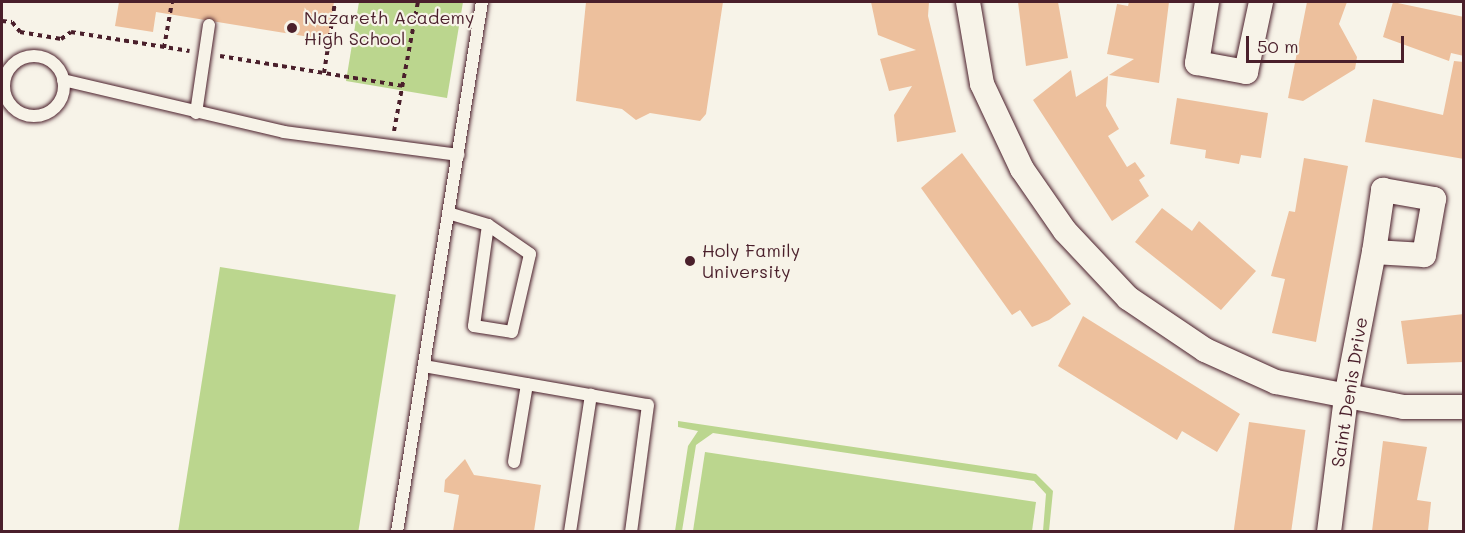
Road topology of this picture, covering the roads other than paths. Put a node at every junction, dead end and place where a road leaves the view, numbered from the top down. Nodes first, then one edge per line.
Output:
1 (482, 2) edge
2 (968, 2) edge
3 (1207, 2) edge
4 (1261, 2) edge
5 (209, 25) dead end
6 (63, 80) junction
7 (13, 108) junction
8 (202, 114) junction
9 (2, 115) edge
10 (458, 155) junction
11 (448, 213) junction
12 (488, 225) junction
13 (1374, 252) dead end
14 (423, 366) junction
15 (527, 384) junction
16 (591, 395) junction
17 (1346, 397) junction
18 (1464, 406) edge
19 (514, 462) dead end
20 (397, 531) edge
21 (570, 531) edge
22 (631, 531) edge
23 (1329, 531) edge

1 - 10 lane
2 - 17 street
3 - 4 street
5 - 8 lane
6 - 7 lane
6 - 7 lane
6 - 8 lane
7 - 9 lane
8 - 10 lane
10 - 11 lane
11 - 12 lane
11 - 14 lane
12 - 12 lane
13 - 17 street, Saint Denis Drive
14 - 15 lane
14 - 20 lane
15 - 16 lane
15 - 19 lane
16 - 21 lane
16 - 22 lane
17 - 18 street
17 - 23 street, Saint Denis Drive

